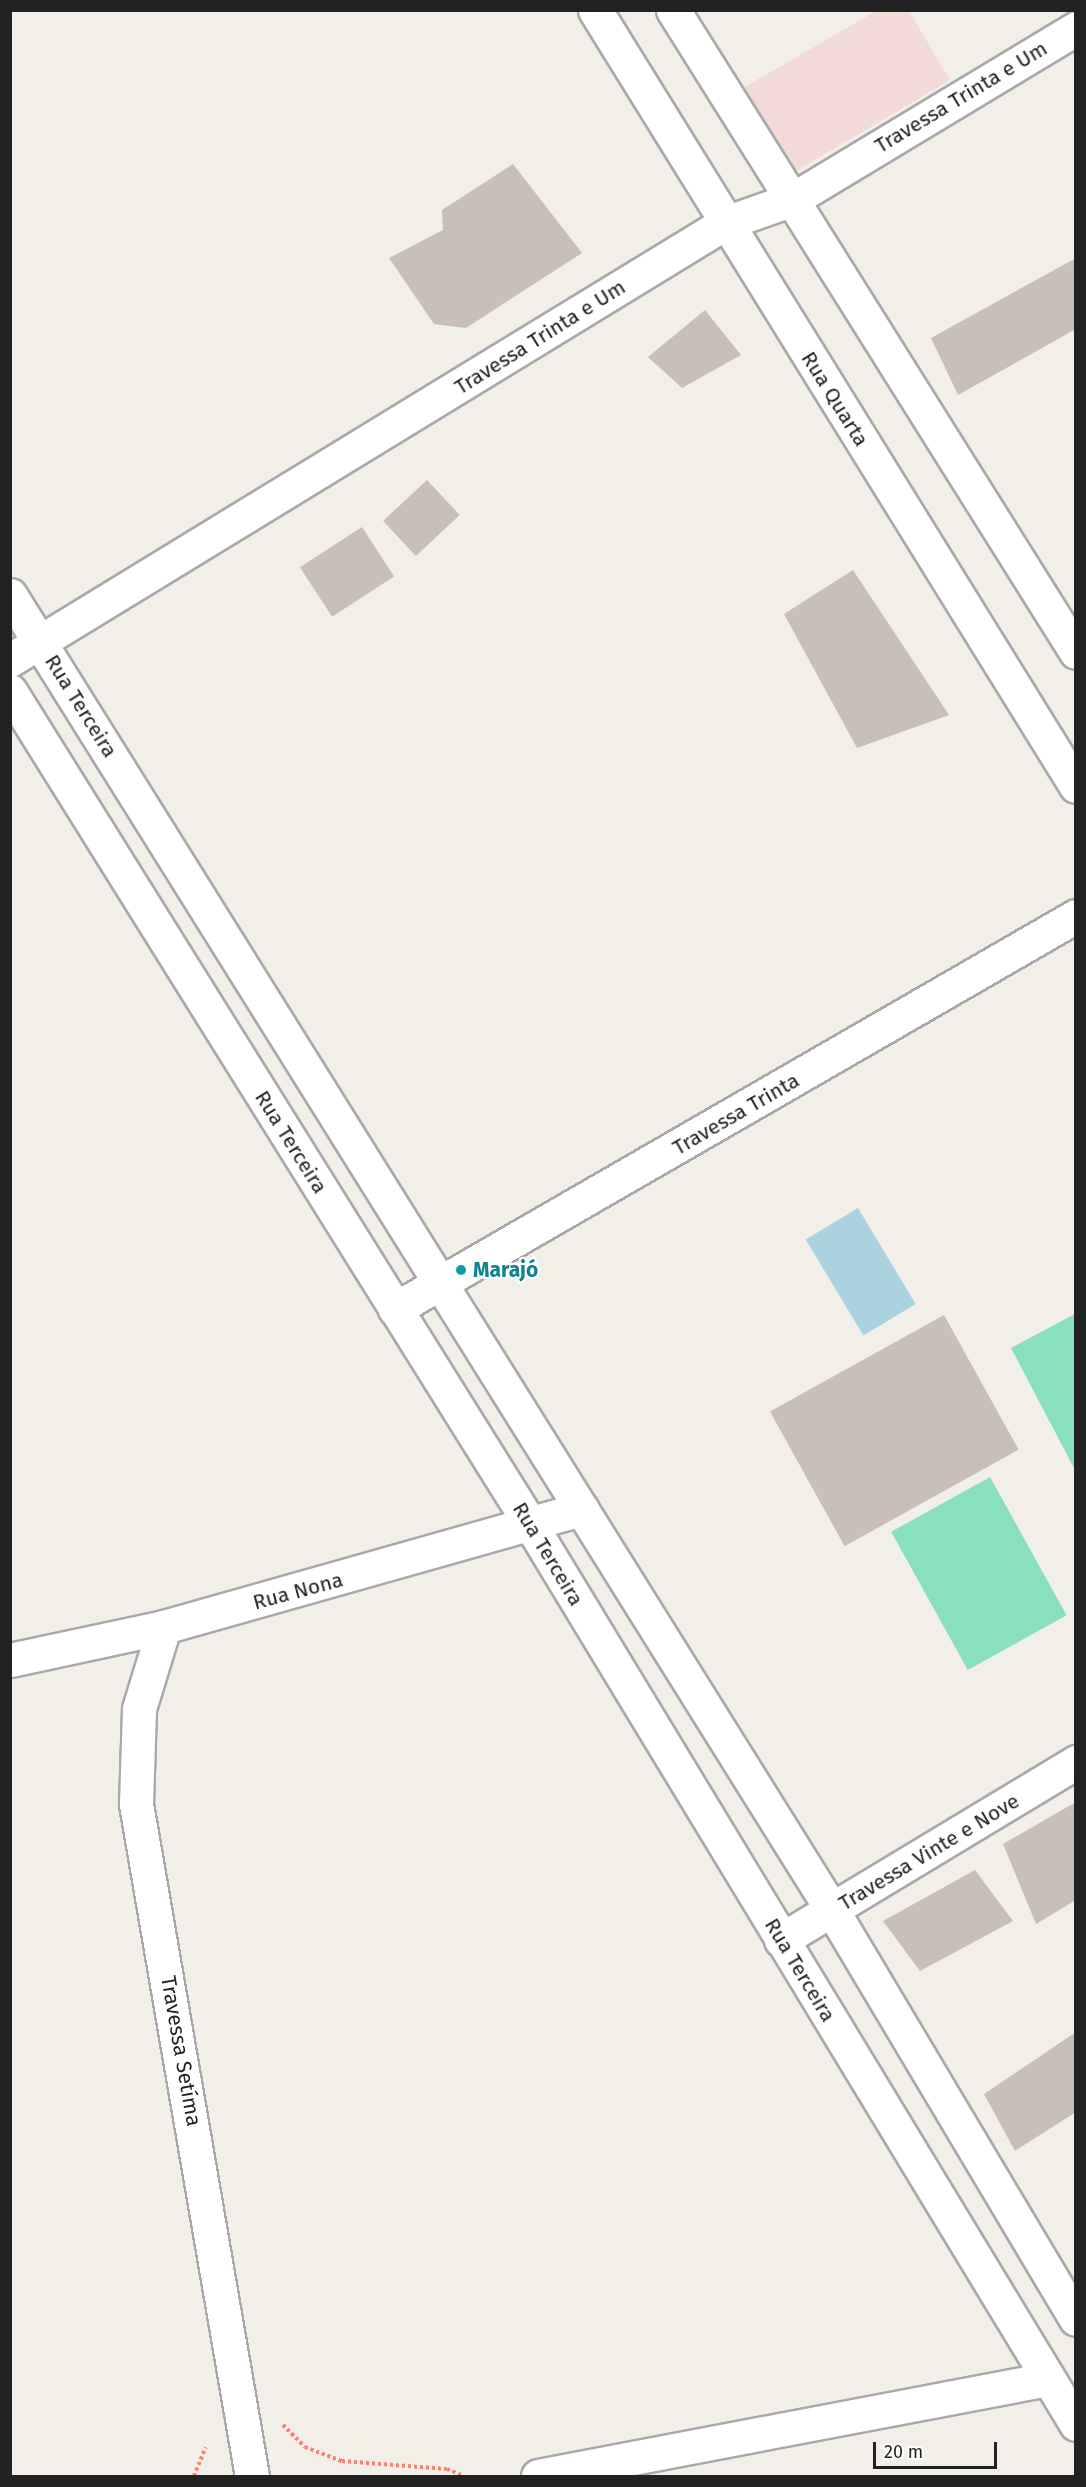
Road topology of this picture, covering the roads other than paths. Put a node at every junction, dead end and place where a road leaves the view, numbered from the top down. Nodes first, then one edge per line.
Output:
1 (595, 10) edge
2 (673, 10) edge
3 (1076, 28) edge
4 (793, 199) junction
5 (725, 223) junction
6 (12, 600) edge
7 (41, 643) junction
8 (1076, 652) edge
9 (10, 660) edge
10 (10, 691) edge
11 (1076, 786) edge
12 (1076, 916) edge
13 (443, 1284) junction
14 (395, 1309) junction
15 (582, 1509) junction
16 (532, 1527) junction
17 (164, 1627) junction
18 (10, 1660) edge
19 (1076, 1762) edge
20 (832, 1910) junction
21 (782, 1940) junction
22 (1076, 2319) edge
23 (1048, 2379) junction
24 (1076, 2424) edge
25 (252, 2476) edge
26 (538, 2476) edge

1 - 5 street, Rua Quarta
2 - 4 street
3 - 4 street, Travessa Trinta e Um
4 - 5 street, Travessa Trinta e Um
4 - 8 street
5 - 7 street, Travessa Trinta e Um
5 - 11 street, Rua Quarta
6 - 7 street, Rua Terceira
7 - 9 street, Travessa Trinta e Um
7 - 13 street, Rua Terceira
10 - 14 street, Rua Terceira
12 - 13 street, Travessa Trinta
13 - 14 street, Travessa Trinta
13 - 15 street, Rua Terceira
14 - 16 street, Rua Terceira
15 - 16 street, Rua Nona
15 - 20 street, Rua Terceira
16 - 17 street, Rua Nona
16 - 21 street, Rua Terceira
17 - 18 street, Rua Nona
17 - 25 street, Travessa Setíma
19 - 20 street, Travessa Vinte e Nove
20 - 21 street, Travessa Vinte e Nove
20 - 22 street, Rua Terceira
21 - 23 street, Rua Terceira
23 - 24 street, Rua Terceira
23 - 26 street

